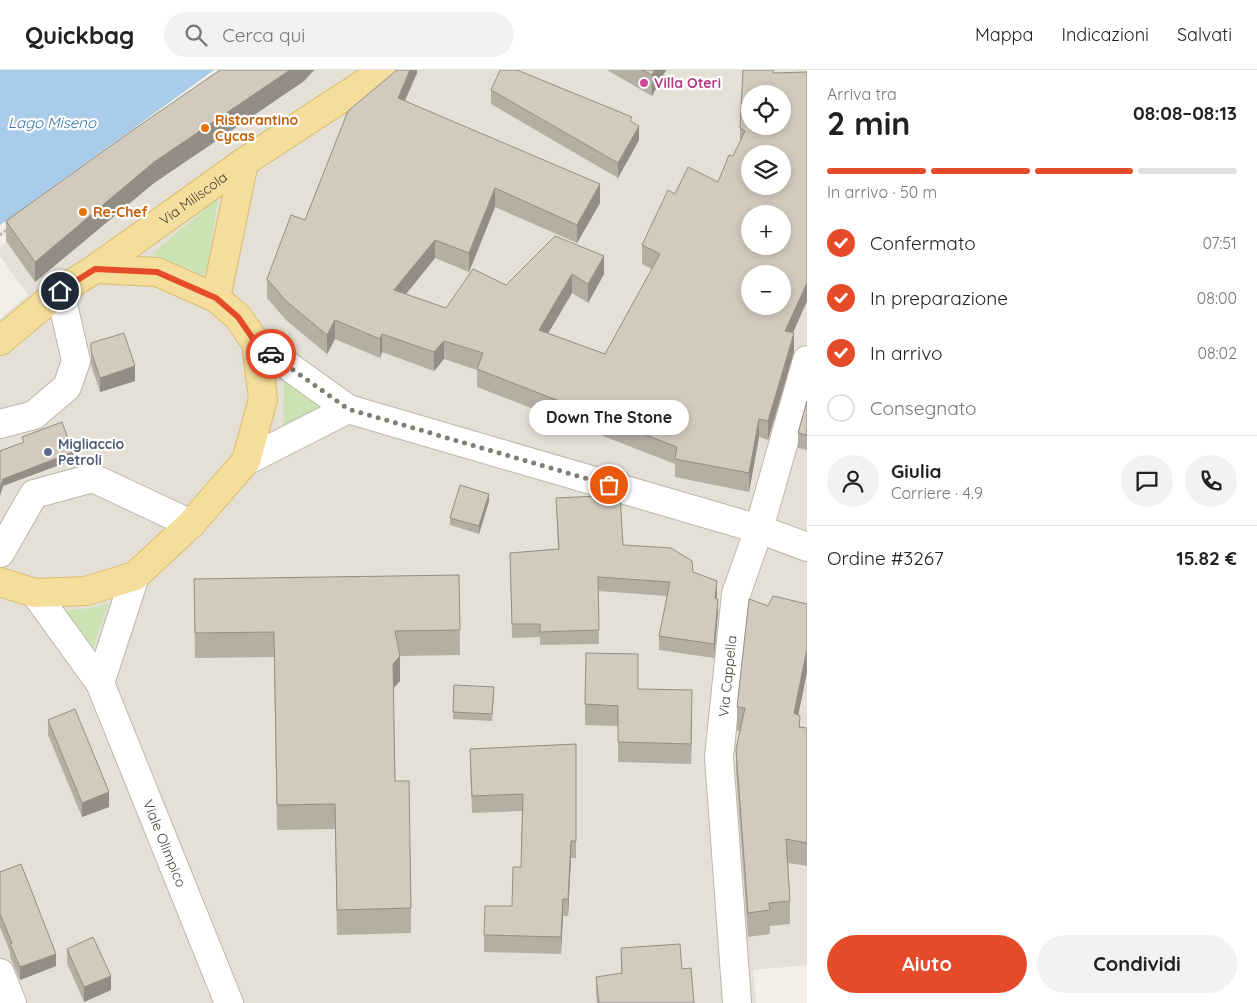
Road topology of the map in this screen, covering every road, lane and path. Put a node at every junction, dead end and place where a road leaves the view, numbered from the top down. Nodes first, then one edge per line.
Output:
1 (385, 70) edge
2 (244, 162) junction
3 (12, 226) edge
4 (0, 235) edge
5 (95, 269) junction
6 (60, 291) junction
7 (216, 298) junction
8 (0, 341) edge
9 (256, 343) junction
10 (807, 360) edge
11 (348, 409) junction
12 (0, 424) edge
13 (246, 461) junction
14 (191, 524) junction
15 (759, 529) junction
16 (807, 547) edge
17 (0, 553) edge
18 (135, 576) junction
19 (0, 582) edge
20 (35, 594) junction
21 (100, 683) junction
22 (0, 973) edge
23 (12, 1003) edge
24 (229, 1003) edge
25 (737, 1003) edge

1 - 2 main road, Via Miliscola
2 - 5 main road, Via Miliscola
2 - 7 main road, Via Miliscola
3 - 4 path
5 - 6 main road, Via Miliscola
5 - 7 main road
6 - 8 main road, Via Miliscola
6 - 12 street
7 - 9 main road
9 - 11 street
9 - 13 main road
10 - 15 street, Via Cappella
11 - 13 street
11 - 15 street
13 - 14 main road
14 - 17 street
14 - 18 main road
15 - 16 street
15 - 25 street, Via Cappella
18 - 20 main road
18 - 21 street
19 - 20 main road
20 - 21 street, Viale Olimpico
21 - 24 street, Viale Olimpico
22 - 23 street

